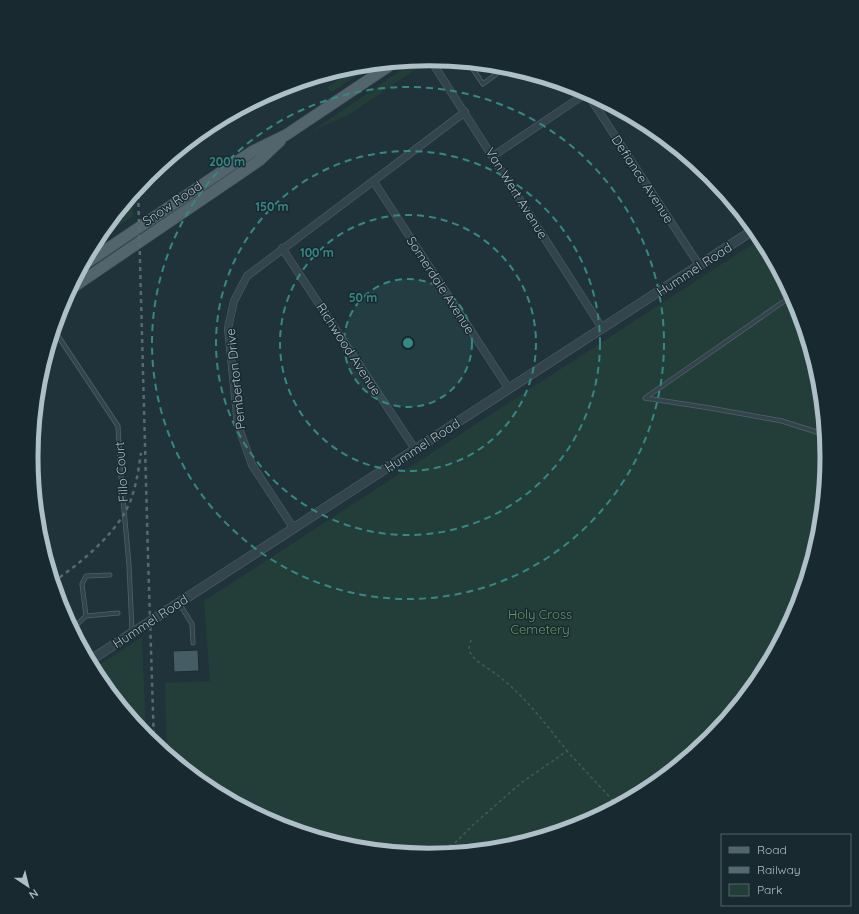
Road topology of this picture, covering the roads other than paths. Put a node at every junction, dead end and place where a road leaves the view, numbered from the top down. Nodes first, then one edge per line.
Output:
1 (435, 66) edge
2 (387, 68) edge
3 (472, 68) edge
4 (499, 72) edge
5 (582, 96) edge
6 (594, 102) edge
7 (465, 112) junction
8 (286, 135) junction
9 (493, 156) junction
10 (374, 182) junction
11 (750, 232) edge
12 (282, 248) junction
13 (90, 260) edge
14 (699, 265) junction
15 (78, 284) edge
16 (787, 299) edge
17 (602, 328) junction
18 (58, 335) edge
19 (509, 389) junction
20 (820, 433) edge
21 (415, 449) junction
22 (294, 528) junction
23 (110, 575) dead end
24 (179, 602) junction
25 (118, 613) dead end
26 (86, 616) junction
27 (76, 626) edge
28 (132, 632) junction
29 (193, 643) dead end
30 (93, 658) edge

1 - 7 street, Van Wert Avenue
2 - 8 main road, Snow Road
3 - 4 lane
5 - 9 street
6 - 14 street, Defiance Avenue
7 - 9 street, Van Wert Avenue
7 - 10 street, Pemberton Drive
8 - 13 main road, Snow Road
8 - 15 main road, Snow Road
9 - 17 street, Van Wert Avenue
10 - 12 street, Pemberton Drive
10 - 19 street, Somerdale Avenue
11 - 14 street, Hummel Road
12 - 21 street, Richwood Avenue
12 - 22 street, Pemberton Drive
14 - 17 street, Hummel Road
16 - 20 lane
17 - 19 street, Hummel Road
18 - 28 lane, Fillo Court
19 - 21 street, Hummel Road
21 - 22 street, Hummel Road
22 - 24 street, Hummel Road
23 - 26 lane
24 - 28 street, Hummel Road
24 - 29 lane
25 - 26 lane
26 - 27 lane
28 - 30 street, Hummel Road

